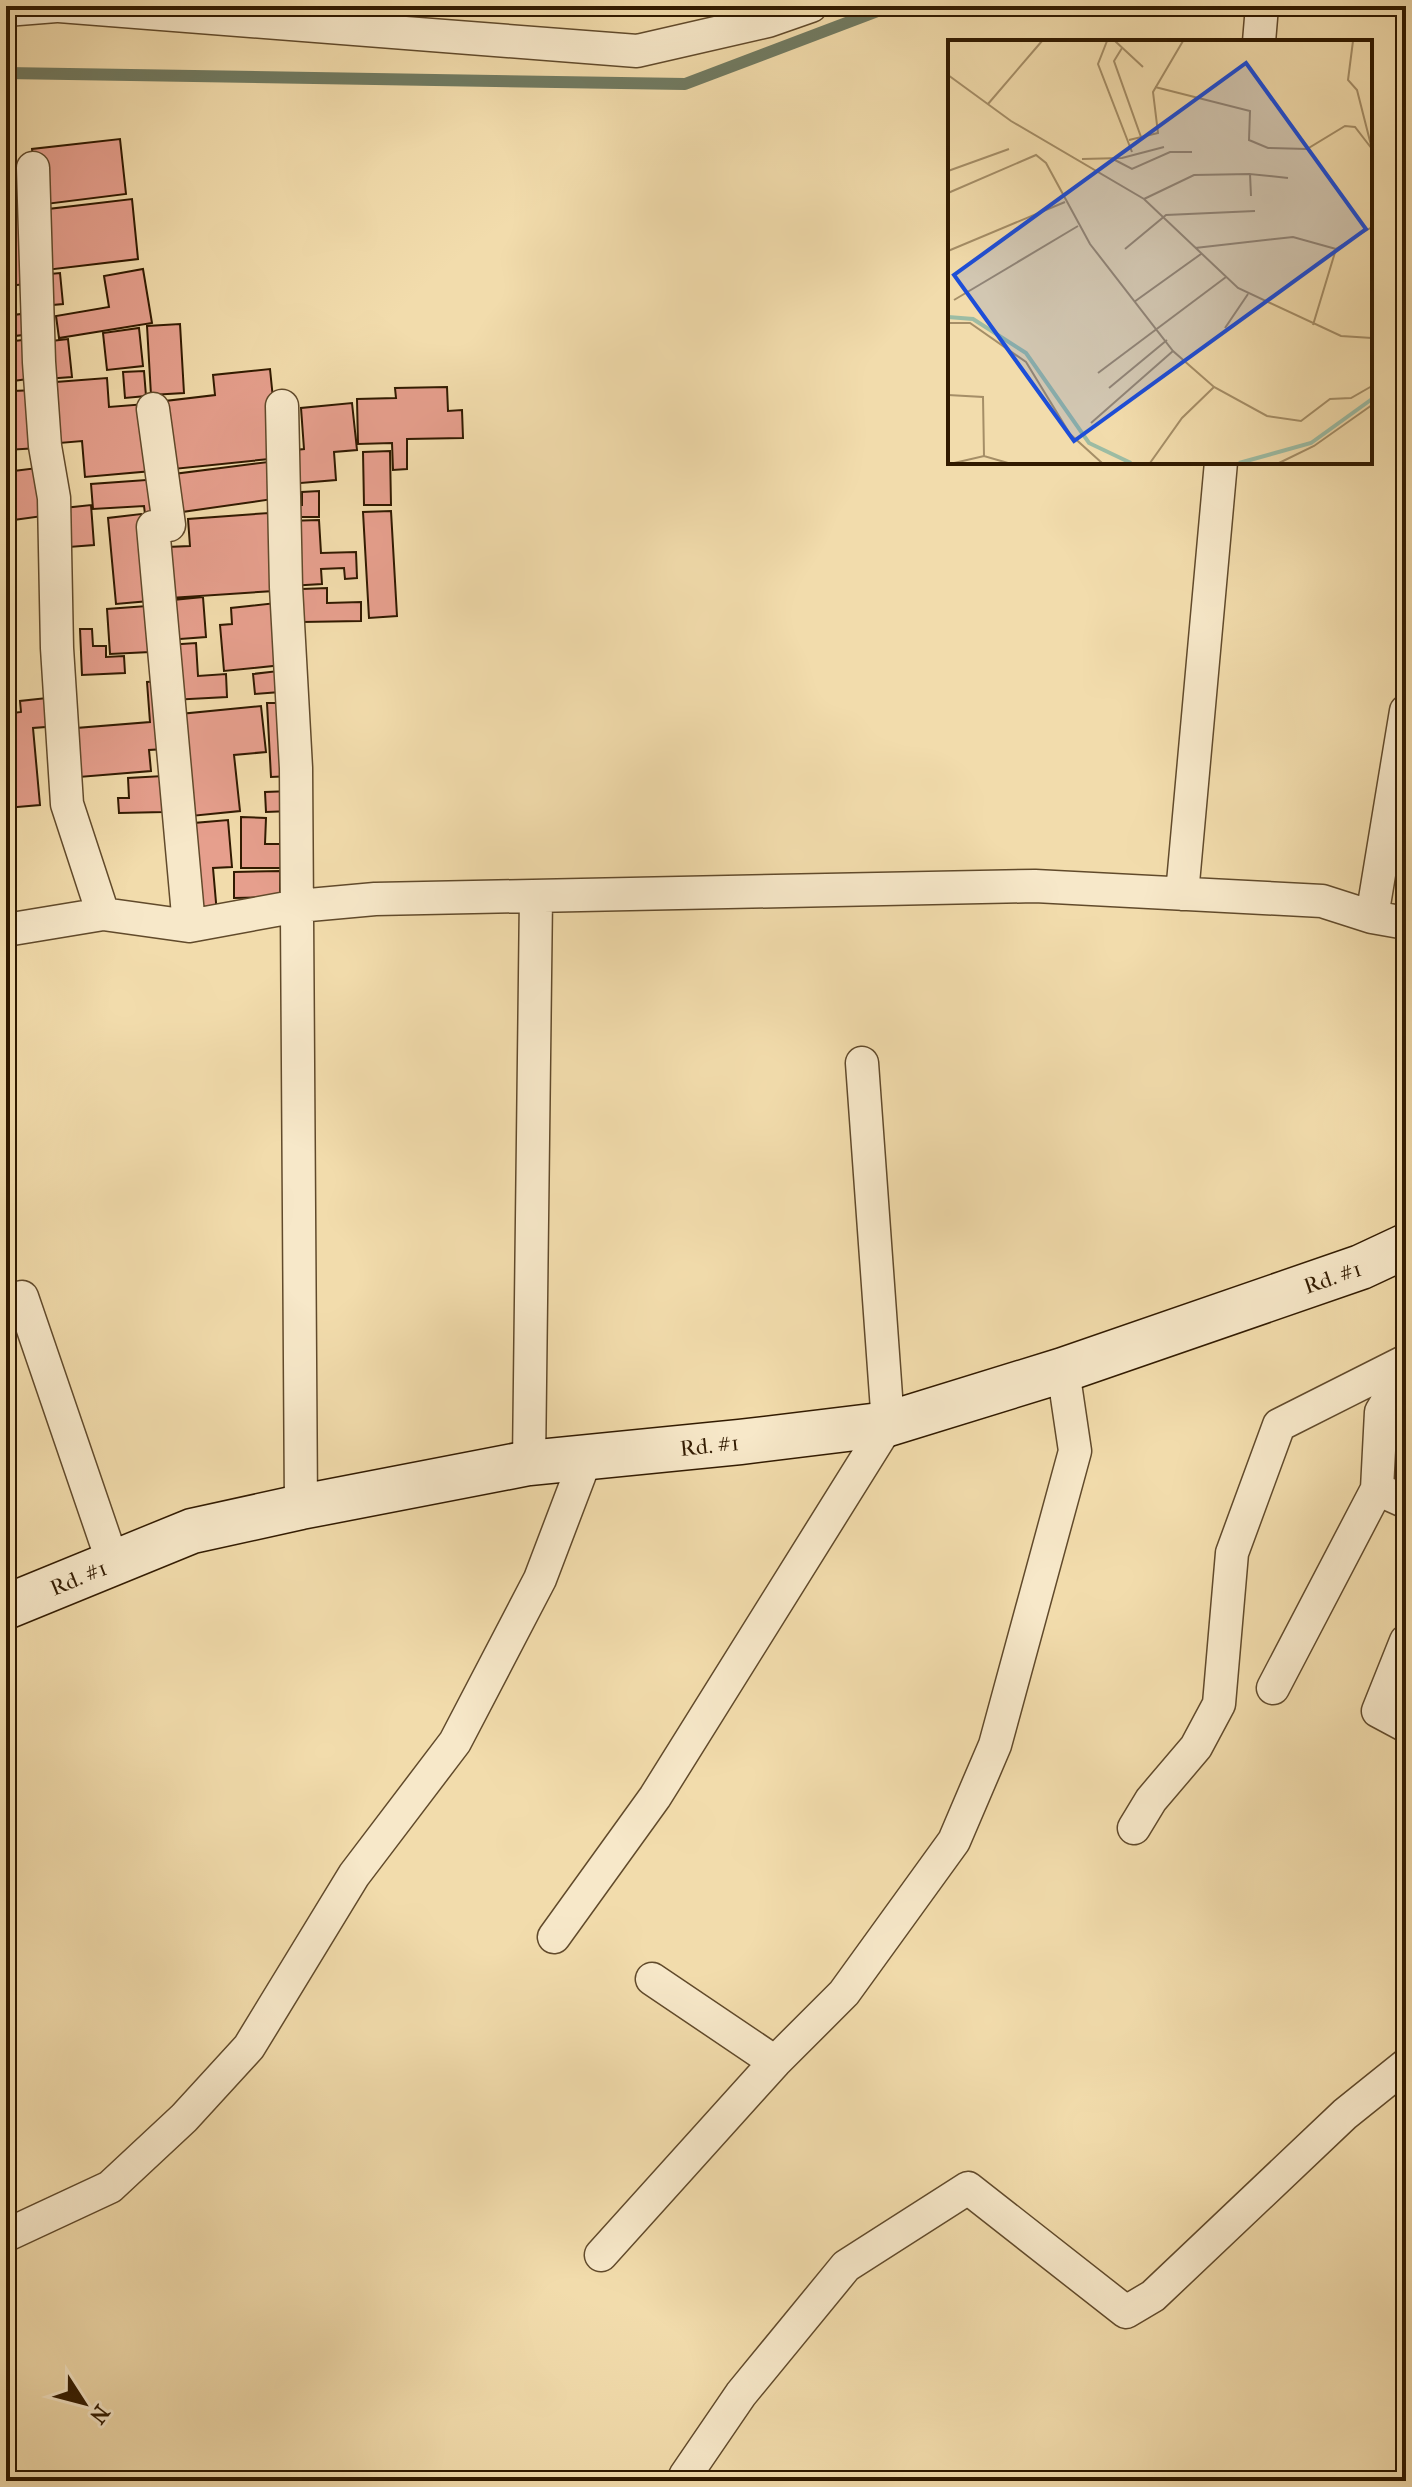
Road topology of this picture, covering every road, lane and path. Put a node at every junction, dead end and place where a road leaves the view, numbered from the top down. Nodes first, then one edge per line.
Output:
1 (58, 6) edge
2 (811, 6) edge
3 (1262, 6) edge
4 (6, 10) edge
5 (1259, 40) edge
6 (33, 168) dead end
7 (282, 406) dead end
8 (153, 409) dead end
9 (1221, 464) edge
10 (1406, 711) edge
11 (1182, 894) junction
12 (536, 896) junction
13 (298, 906) junction
14 (103, 914) junction
15 (1372, 917) junction
16 (1406, 923) edge
17 (189, 926) junction
18 (6, 930) edge
19 (862, 1063) dead end
20 (1406, 1246) edge
21 (22, 1297) dead end
22 (1406, 1361) edge
23 (1063, 1370) junction
24 (1406, 1370) edge
25 (888, 1424) junction
26 (586, 1458) junction
27 (529, 1463) junction
28 (1391, 1496) edge
29 (301, 1507) junction
30 (113, 1563) junction
31 (6, 1607) edge
32 (1406, 1641) edge
33 (1273, 1688) dead end
34 (1406, 1726) edge
35 (1134, 1828) dead end
36 (554, 1937) dead end
37 (652, 1979) dead end
38 (775, 2062) junction
39 (1406, 2065) edge
40 (6, 2237) edge
41 (601, 2255) dead end
42 (685, 2481) edge

1 - 2 street
1 - 4 street
3 - 5 street
6 - 14 street
7 - 13 street
8 - 17 street
9 - 11 street
10 - 15 street
11 - 12 street
11 - 15 street
12 - 13 street
12 - 27 street
13 - 17 street
13 - 29 street
14 - 17 street
14 - 18 street
15 - 16 street
19 - 25 street
20 - 23 main road, Rd. #1
21 - 30 street
22 - 35 street
23 - 25 main road, Rd. #1
23 - 38 street
24 - 28 street
25 - 26 main road, Rd. #1
25 - 36 street
26 - 27 main road, Rd. #1
26 - 40 street
27 - 29 main road, Rd. #1
28 - 33 street
29 - 30 main road, Rd. #1
30 - 31 main road, Rd. #1
32 - 34 street
37 - 38 street
38 - 41 street
39 - 42 street

